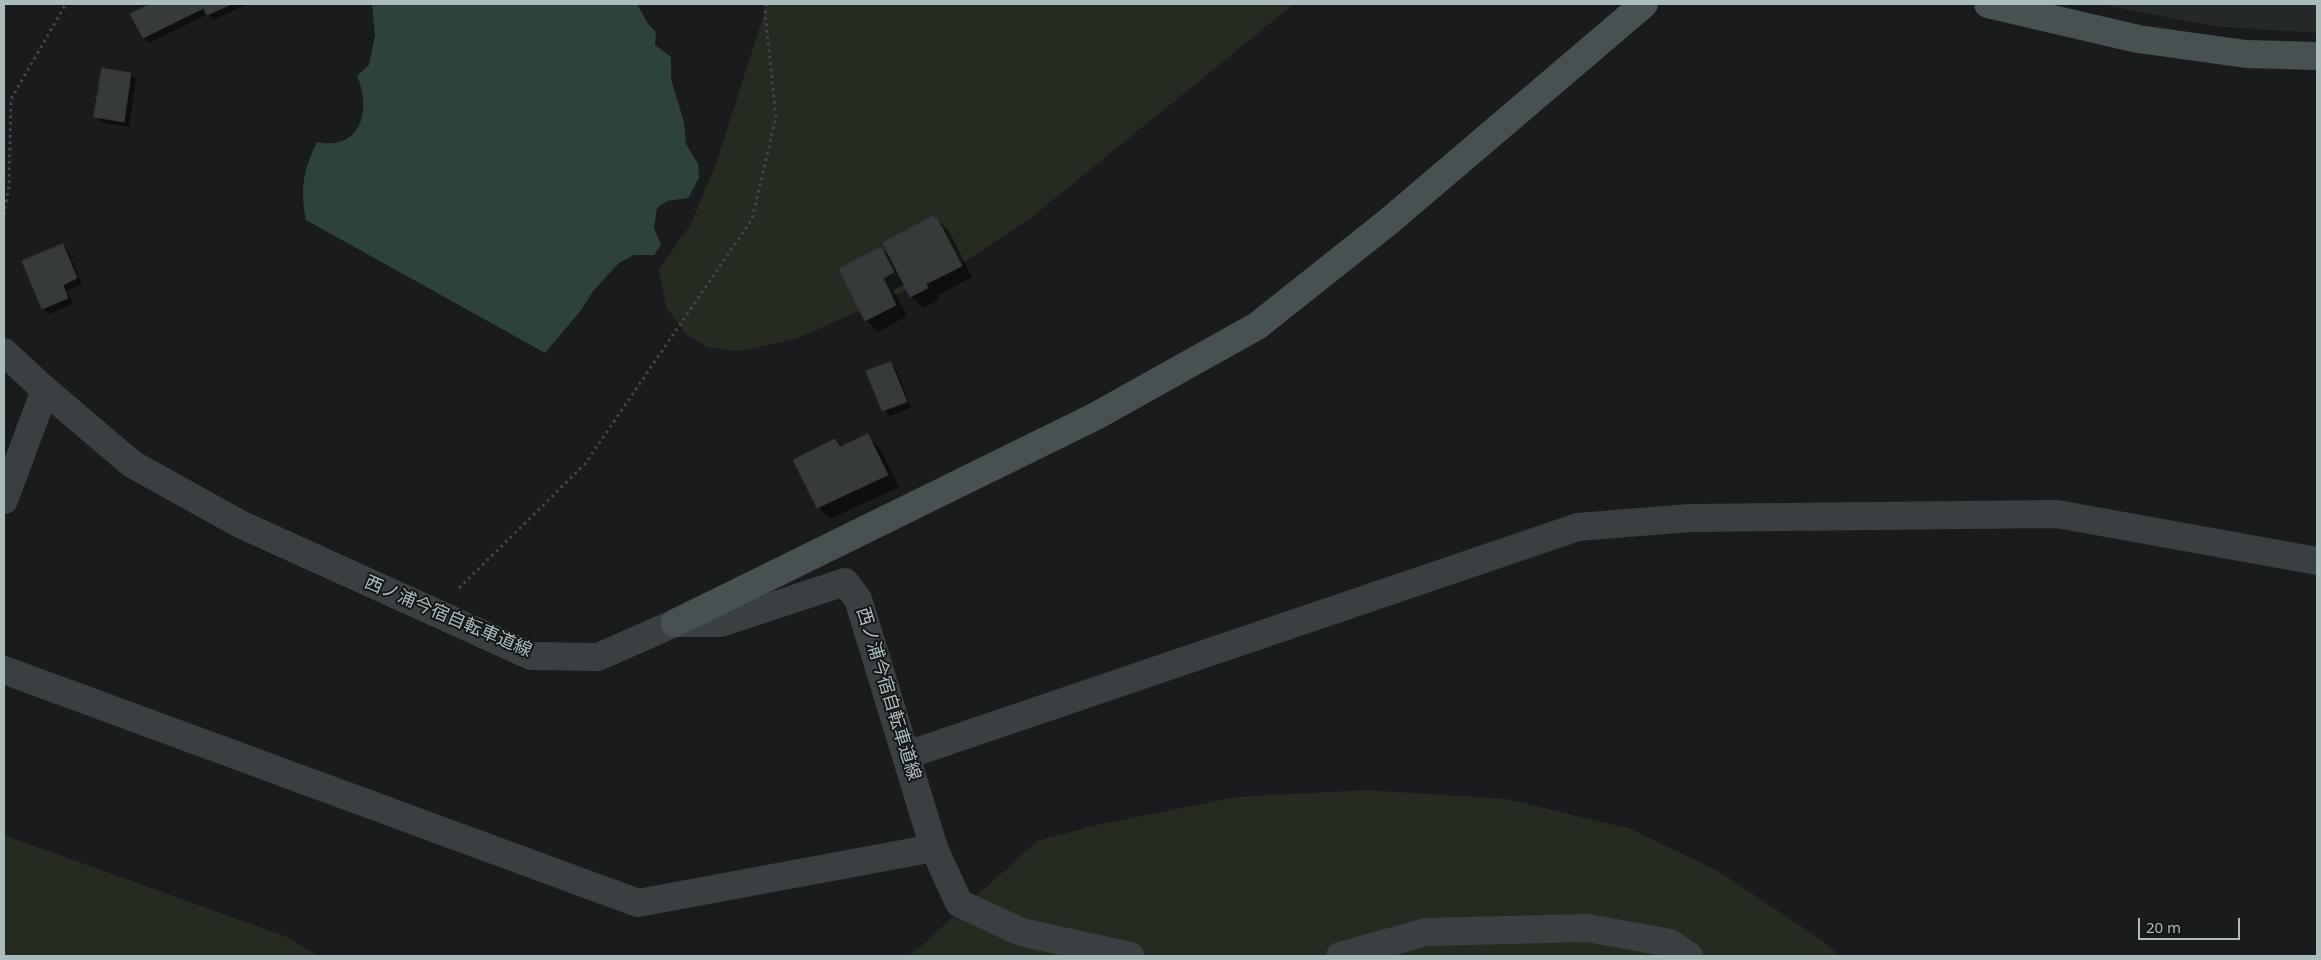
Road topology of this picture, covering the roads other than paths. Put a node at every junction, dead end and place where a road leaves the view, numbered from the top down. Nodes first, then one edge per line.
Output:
1 (1644, 4) edge
2 (1988, 4) edge
3 (2055, 11) edge
4 (2317, 56) edge
5 (4, 352) edge
6 (45, 390) junction
7 (4, 500) edge
8 (2317, 560) edge
9 (675, 623) junction
10 (4, 670) edge
11 (907, 755) junction
12 (934, 848) junction
13 (1130, 956) edge
14 (1340, 956) edge
15 (1689, 956) edge

1 - 9 street
2 - 3 street
3 - 4 street
5 - 6 street, 西ノ浦今宿自転車道線
6 - 7 street
6 - 9 street, 西ノ浦今宿自転車道線
8 - 11 street
9 - 11 street, 西ノ浦今宿自転車道線
10 - 12 street
11 - 12 street, 西ノ浦今宿自転車道線
12 - 13 street, 西ノ浦今宿自転車道線
14 - 15 street

